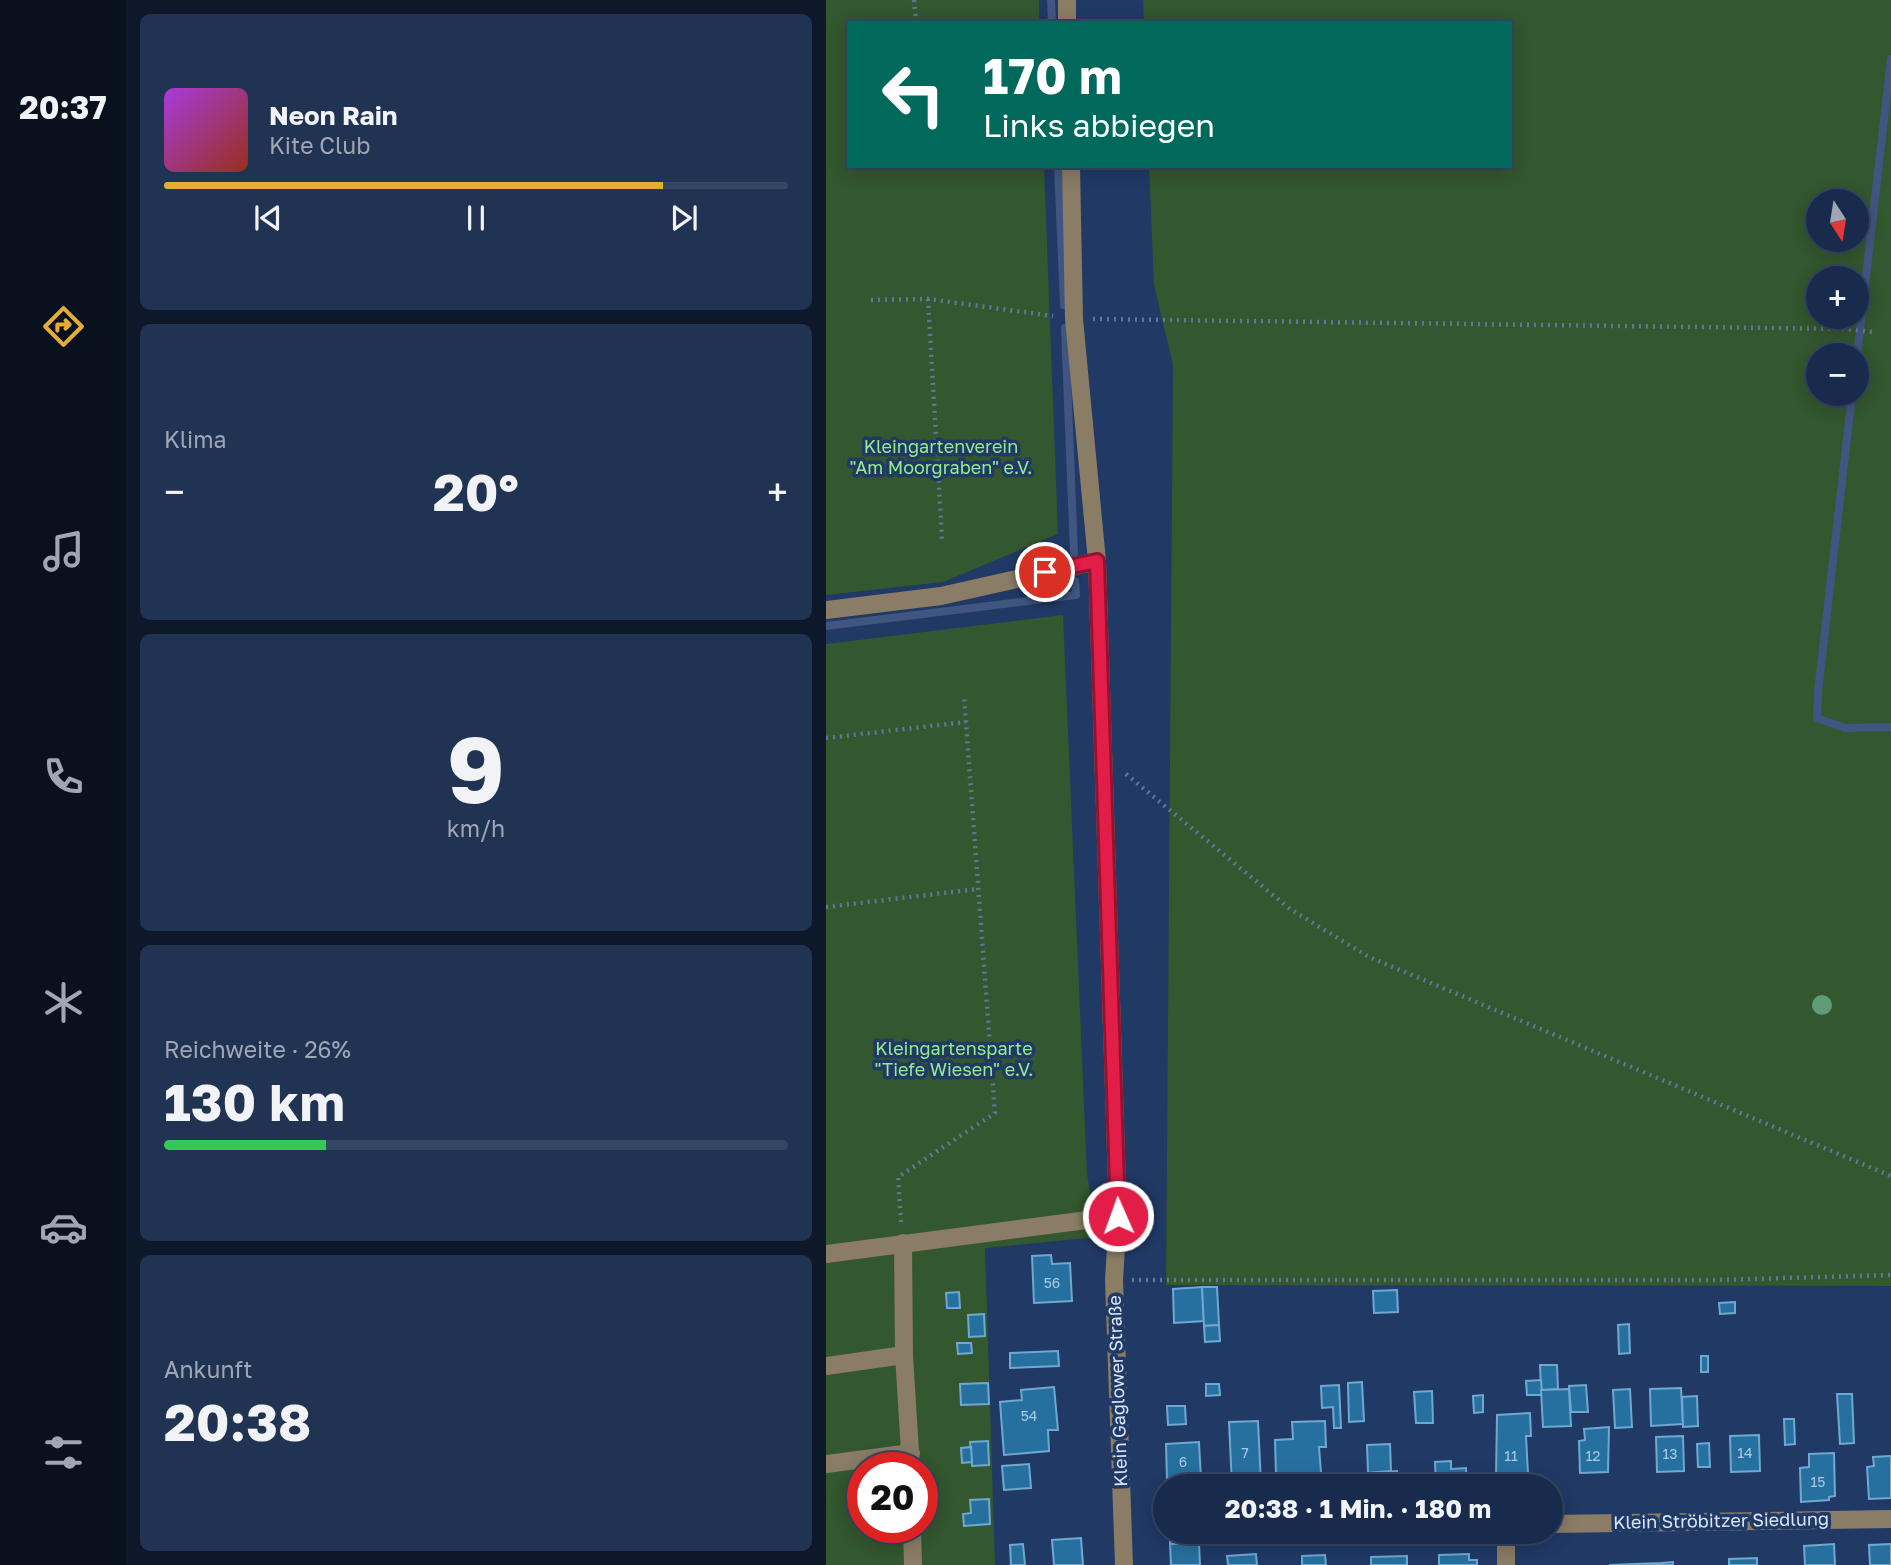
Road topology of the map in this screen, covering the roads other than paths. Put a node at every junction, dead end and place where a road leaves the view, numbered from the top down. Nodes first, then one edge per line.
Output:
1 (1067, 0) edge
2 (1067, 21) edge
3 (1071, 168) edge
4 (1097, 561) junction
5 (826, 610) edge
6 (1118, 1216) junction
7 (903, 1243) junction
8 (826, 1254) edge
9 (904, 1355) junction
10 (826, 1366) edge
11 (910, 1452) edge
12 (847, 1463) edge
13 (826, 1464) edge
14 (1891, 1519) edge
15 (1563, 1524) edge
16 (912, 1543) edge
17 (1506, 1544) edge
18 (913, 1565) edge
19 (1124, 1565) edge
20 (1506, 1565) edge

1 - 2 street
3 - 4 street, Klein Gaglower Straße
4 - 5 street
4 - 6 street, Klein Gaglower Straße
6 - 7 street
6 - 19 street, Klein Gaglower Straße
7 - 8 street
7 - 9 street
9 - 10 street
9 - 11 street
12 - 13 street
14 - 15 street, Klein Ströbitzer Siedlung
16 - 18 street
17 - 20 street

